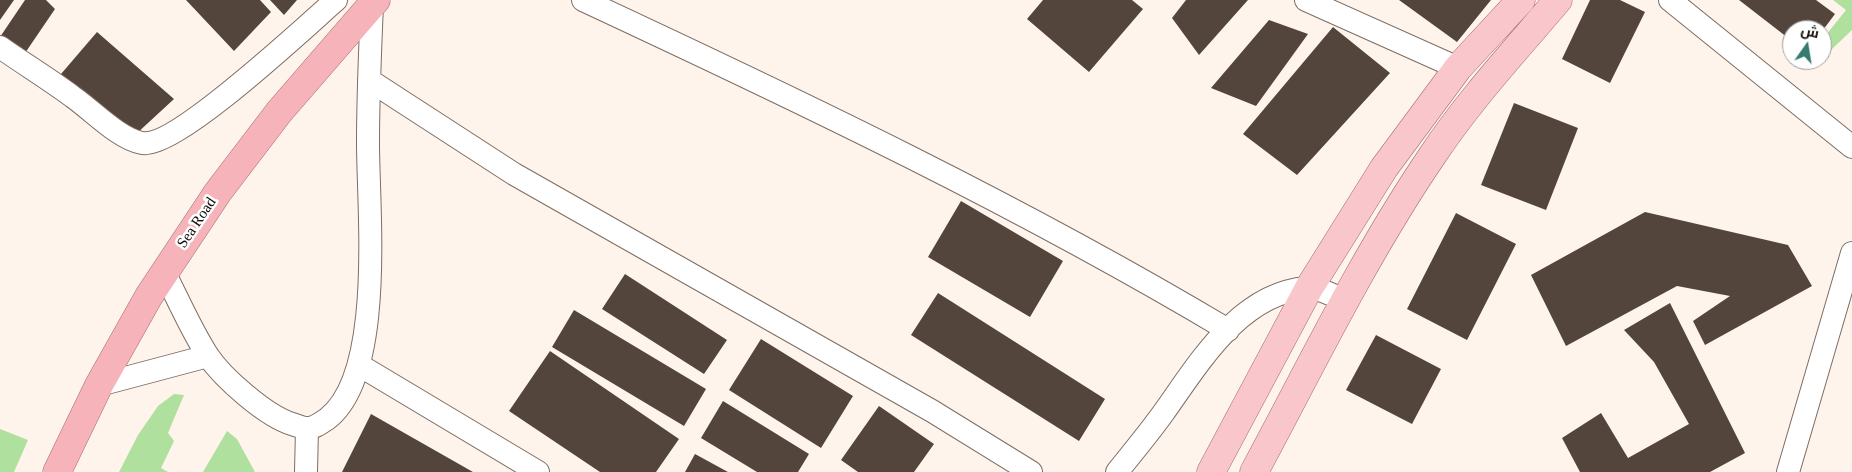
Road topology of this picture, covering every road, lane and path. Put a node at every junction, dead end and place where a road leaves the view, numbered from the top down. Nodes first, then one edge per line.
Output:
1 (336, 0) edge
2 (583, 0) edge
3 (1306, 0) edge
4 (1521, 0) edge
5 (1558, 0) edge
6 (1670, 0) edge
7 (374, 2) edge
8 (0, 48) edge
9 (1458, 68) junction
10 (369, 80) junction
11 (1852, 147) edge
12 (1852, 253) edge
13 (164, 272) junction
14 (1309, 288) junction
15 (1347, 301) junction
16 (1228, 330) junction
17 (208, 356) junction
18 (359, 365) junction
19 (99, 385) junction
20 (307, 429) junction
21 (57, 472) edge
22 (306, 472) edge
23 (538, 472) edge
24 (1031, 472) edge
25 (1117, 472) edge
26 (1211, 472) edge
27 (1254, 472) edge
28 (1788, 472) edge

1 - 8 street
2 - 16 street
3 - 9 street
4 - 9 main road
5 - 15 main road
6 - 11 street
7 - 10 street
7 - 13 highway, Sea Road
9 - 14 main road
10 - 18 street
10 - 24 street
12 - 28 street
13 - 17 street
13 - 19 highway, Sea Road
14 - 15 street
14 - 16 street
14 - 26 main road
15 - 27 main road
16 - 25 street
17 - 19 street
17 - 20 street
18 - 20 street
18 - 23 street
19 - 21 highway, Sea Road
20 - 22 street

